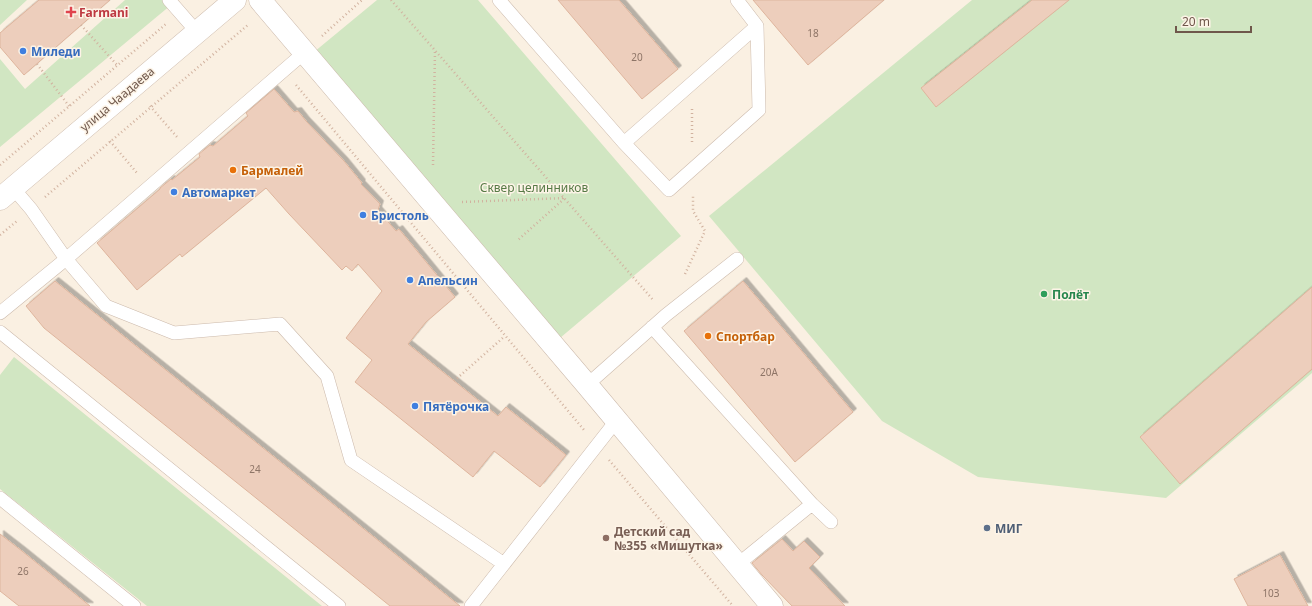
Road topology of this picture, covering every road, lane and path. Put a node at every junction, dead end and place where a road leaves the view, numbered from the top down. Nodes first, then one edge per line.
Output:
1 (170, 0) edge
2 (235, 0) edge
3 (362, 0) edge
4 (391, 0) edge
5 (500, 0) edge
6 (737, 0) edge
7 (263, 4) edge
8 (180, 13) junction
9 (757, 26) junction
10 (197, 32) junction
11 (434, 50) junction
12 (305, 52) junction
13 (37, 64) dead end
14 (283, 70) junction
15 (69, 106) junction
16 (110, 141) junction
17 (624, 143) junction
18 (0, 165) edge
19 (149, 187) junction
20 (6, 193) edge
21 (564, 198) junction
22 (432, 202) junction
23 (31, 209) junction
24 (693, 211) dead end
25 (705, 231) dead end
26 (0, 235) edge
27 (518, 240) dead end
28 (66, 259) junction
29 (737, 259) dead end
30 (0, 314) edge
31 (666, 315) junction
32 (652, 327) junction
33 (0, 332) edge
34 (505, 336) junction
35 (454, 381) dead end
36 (587, 385) junction
37 (616, 421) junction
38 (596, 446) junction
39 (0, 498) edge
40 (812, 504) junction
41 (831, 522) dead end
42 (504, 564) junction
43 (737, 566) junction
44 (134, 606) edge
45 (339, 606) edge
46 (471, 606) edge
47 (733, 606) edge
48 (772, 606) edge

1 - 8 lane
2 - 10 street, улица Чаадаева
3 - 12 path
4 - 11 path
5 - 17 lane
6 - 9 lane
7 - 12 street
7 - 16 path
8 - 10 lane
8 - 15 path
9 - 17 lane
9 - 17 lane
10 - 20 street, улица Чаадаева
11 - 21 path
11 - 22 path
12 - 14 lane
12 - 22 street
13 - 15 path
14 - 19 lane
14 - 34 path
15 - 18 path
16 - 19 path
16 - 23 path
19 - 28 lane
20 - 23 lane
21 - 22 path
21 - 27 path
21 - 31 path
22 - 36 street
23 - 26 path
23 - 28 lane
24 - 25 path
28 - 30 lane
28 - 42 lane
29 - 31 lane
31 - 32 lane
32 - 36 lane
32 - 40 lane
33 - 45 lane
34 - 35 path
34 - 38 path
36 - 37 street
37 - 38 lane
37 - 43 street
38 - 42 lane
38 - 47 path
39 - 44 lane
40 - 41 lane
40 - 43 lane
42 - 46 lane
43 - 48 street

